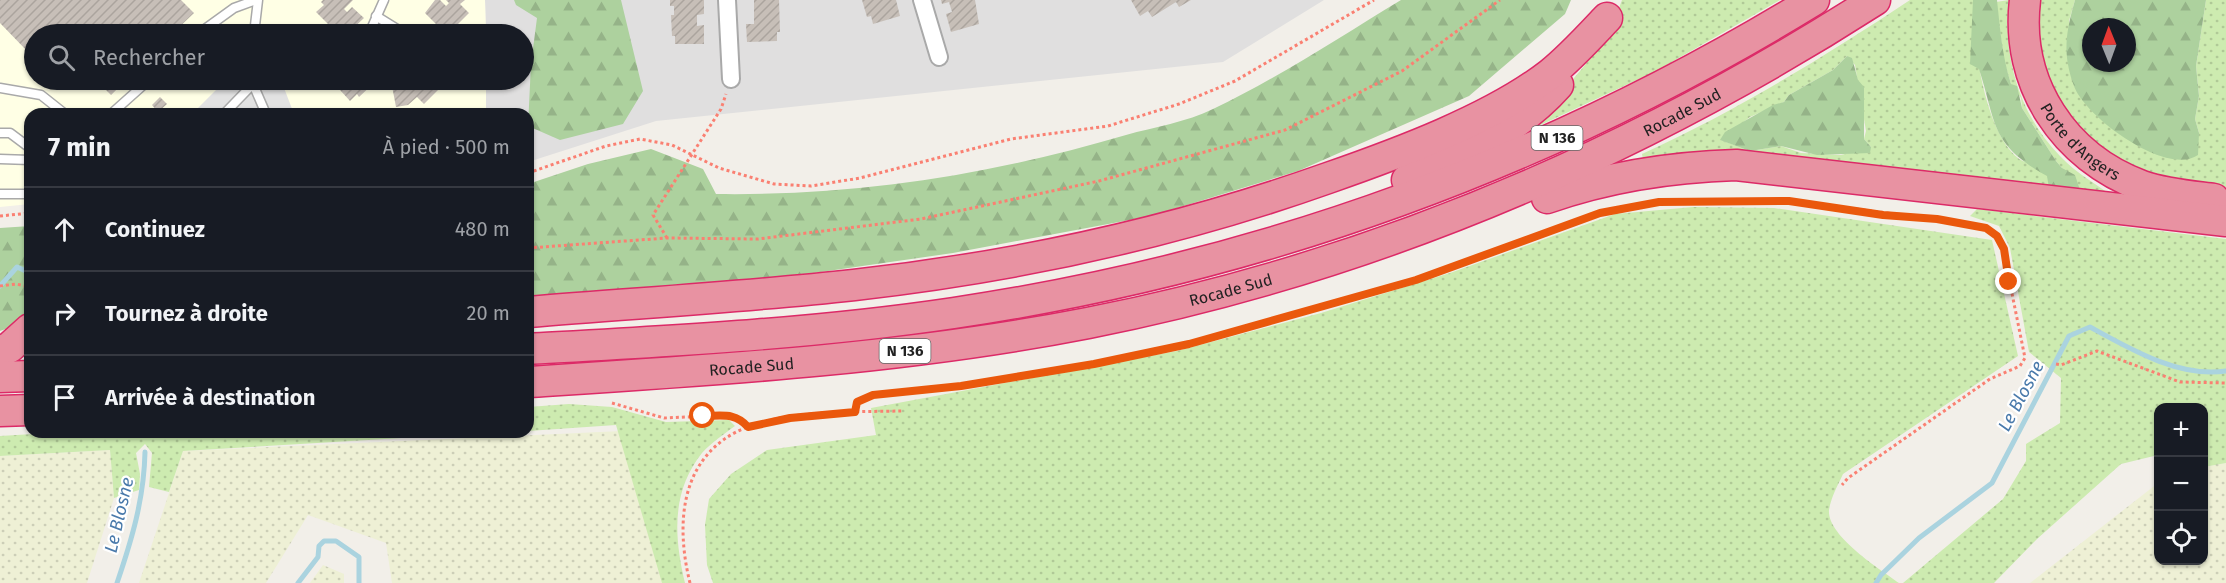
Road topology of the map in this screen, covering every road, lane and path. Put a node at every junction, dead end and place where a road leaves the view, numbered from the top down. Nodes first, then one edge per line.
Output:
1 (257, 0) edge
2 (384, 0) edge
3 (727, 0) edge
4 (922, 0) edge
5 (1374, 0) edge
6 (1500, 0) edge
7 (1814, 0) edge
8 (1875, 0) edge
9 (2025, 0) edge
10 (1610, 9) edge
11 (376, 16) junction
12 (212, 24) edge
13 (255, 24) edge
14 (373, 24) edge
15 (389, 24) edge
16 (939, 57) dead end
17 (731, 79) joint
18 (0, 88) edge
19 (138, 90) edge
20 (246, 90) edge
21 (256, 90) edge
22 (58, 108) edge
23 (118, 108) edge
24 (229, 108) edge
25 (264, 108) edge
26 (0, 133) edge
27 (24, 144) edge
28 (690, 155) junction
29 (0, 159) edge
30 (24, 160) edge
31 (534, 171) edge
32 (0, 194) edge
33 (24, 194) edge
34 (1508, 196) junction
35 (2226, 200) edge
36 (24, 214) edge
37 (0, 216) edge
38 (2226, 221) edge
39 (667, 238) junction
40 (1285, 241) junction
41 (534, 248) edge
42 (0, 286) edge
43 (24, 286) edge
44 (534, 312) edge
45 (24, 334) edge
46 (534, 349) edge
47 (0, 351) edge
48 (2056, 364) dead end
49 (24, 376) edge
50 (0, 377) edge
51 (534, 382) edge
52 (2226, 383) edge
53 (612, 402) dead end
54 (24, 410) edge
55 (0, 411) edge
56 (902, 411) dead end
57 (855, 412) junction
58 (748, 427) junction
59 (1842, 485) dead end
60 (690, 583) edge

1 - 12 lane
1 - 13 lane
2 - 11 lane
3 - 17 street
4 - 16 street
5 - 28 path
6 - 39 path
7 - 40 highway, Rocade Sud / N 136
8 - 34 highway, Rocade Sud / N 136
9 - 35 highway, Porte d'Angers
10 - 40 highway
10 - 44 highway
11 - 14 lane
11 - 15 lane
17 - 28 path
18 - 22 lane
19 - 23 lane
20 - 24 lane
21 - 25 lane
26 - 27 lane
28 - 31 path
28 - 39 path
29 - 30 lane
32 - 33 lane
34 - 38 highway
34 - 51 highway, Rocade Sud / N 136
36 - 37 path
39 - 41 path
40 - 46 highway, Rocade Sud / N 136
42 - 43 path
45 - 47 highway
48 - 52 path
49 - 50 highway
53 - 58 path
54 - 55 highway
56 - 57 path
57 - 58 path
57 - 59 path
58 - 60 path

